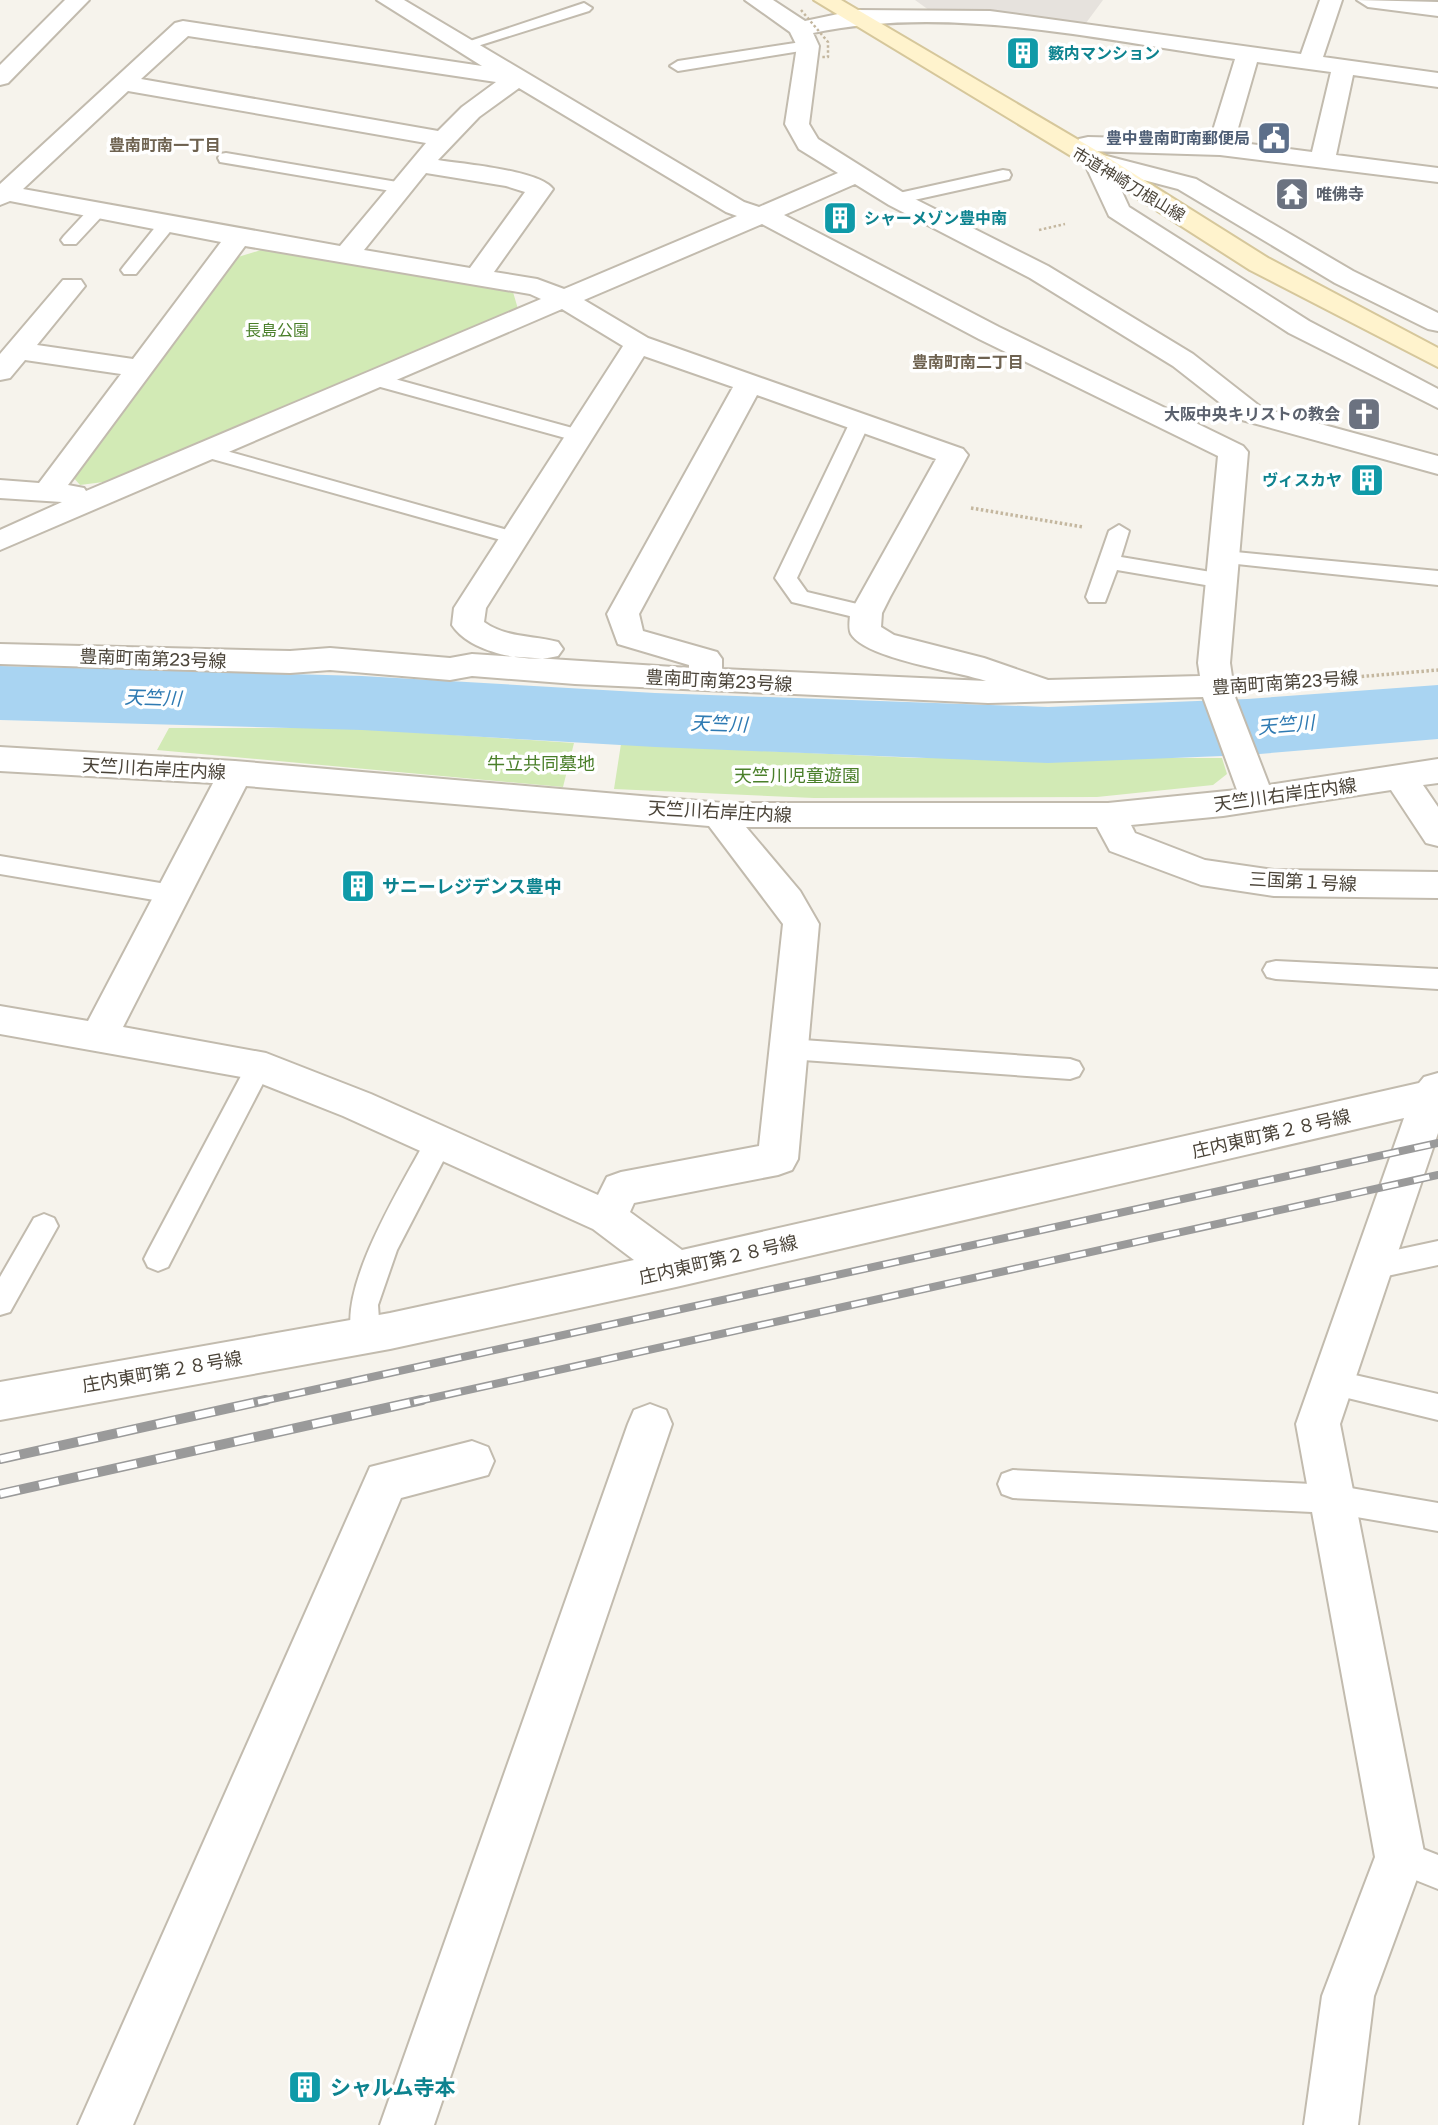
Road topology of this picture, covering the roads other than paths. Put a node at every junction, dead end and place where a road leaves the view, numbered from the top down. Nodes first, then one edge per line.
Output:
1 (78, 0) edge
2 (436, 0) edge
3 (756, 0) edge
4 (825, 0) edge
5 (1331, 0) edge
6 (1368, 0) edge
7 (397, 5) edge
8 (584, 9) dead end
9 (1438, 9) edge
10 (1106, 10) dead end
11 (858, 17) junction
12 (1092, 30) junction
13 (807, 36) junction
14 (463, 46) junction
15 (1248, 54) junction
16 (1310, 61) junction
17 (1344, 65) junction
18 (678, 66) dead end
19 (0, 78) edge
20 (517, 79) junction
21 (1438, 79) edge
22 (122, 83) junction
23 (444, 139) junction
24 (1063, 144) junction
25 (1220, 148) junction
26 (226, 158) dead end
27 (1095, 160) junction
28 (1322, 162) junction
29 (423, 165) junction
30 (855, 175) junction
31 (1438, 175) edge
32 (1003, 176) dead end
33 (403, 188) junction
34 (1, 194) edge
35 (896, 199) junction
36 (97, 211) junction
37 (758, 215) junction
38 (167, 224) junction
39 (238, 237) junction
40 (70, 240) dead end
41 (346, 256) junction
42 (130, 270) dead end
43 (477, 277) junction
44 (72, 286) dead end
45 (562, 298) junction
46 (1438, 323) edge
47 (638, 344) junction
48 (1438, 359) edge
49 (9, 362) edge
50 (141, 368) junction
51 (373, 379) junction
52 (750, 382) junction
53 (1438, 400) edge
54 (1252, 414) junction
55 (860, 422) junction
56 (580, 436) junction
57 (205, 451) junction
58 (1233, 452) junction
59 (1438, 465) edge
60 (0, 489) edge
61 (47, 492) junction
62 (100, 496) junction
63 (1119, 532) road end
64 (515, 538) junction
65 (0, 541) edge
66 (1109, 562) junction
67 (1224, 569) junction
68 (1438, 578) edge
69 (1097, 597) dead end
70 (860, 624) junction
71 (0, 654) edge
72 (689, 678) junction
73 (1044, 690) junction
74 (1217, 692) junction
75 (0, 759) edge
76 (1438, 772) edge
77 (235, 773) junction
78 (1400, 777) junction
79 (1257, 798) junction
80 (722, 815) junction
81 (1108, 815) junction
82 (1438, 834) edge
83 (0, 865) edge
84 (1438, 885) edge
85 (172, 894) junction
86 (1276, 970) dead end
87 (1438, 979) edge
88 (0, 1020) edge
89 (98, 1038) junction
90 (789, 1049) junction
91 (259, 1066) junction
92 (1070, 1069) dead end
93 (1435, 1092) edge
94 (439, 1142) junction
95 (607, 1217) junction
96 (44, 1226) dead end
97 (1438, 1253) edge
98 (158, 1259) dead end
99 (1373, 1267) junction
100 (676, 1269) junction
101 (0, 1303) edge
102 (365, 1335) junction
103 (1333, 1383) junction
104 (0, 1401) edge
105 (1438, 1407) edge
106 (650, 1424) dead end
107 (472, 1461) dead end
108 (1013, 1484) dead end
109 (1333, 1499) junction
110 (1438, 1517) edge
111 (1419, 1864) edge
112 (105, 2125) edge
113 (407, 2125) edge
114 (1331, 2125) edge

1 - 19 street
2 - 7 street
3 - 13 street
4 - 11 street, 市道神崎刀根山線
5 - 16 street
6 - 9 street
7 - 14 street
8 - 14 lane
10 - 12 street
11 - 12 street
11 - 13 street
11 - 24 street, 市道神崎刀根山線
12 - 15 street
13 - 18 lane
13 - 30 street
14 - 20 street
15 - 16 street
15 - 25 street
16 - 17 street
17 - 21 street
17 - 28 street
20 - 22 street
20 - 23 street
20 - 37 street
22 - 23 street
22 - 34 street
23 - 29 street
24 - 25 street
24 - 27 street, 市道神崎刀根山線
25 - 28 street
26 - 33 lane
27 - 46 street
27 - 48 street, 市道神崎刀根山線
27 - 53 street
28 - 31 street
29 - 33 street
29 - 43 street
30 - 35 street
30 - 37 street
32 - 35 lane
33 - 41 street
34 - 36 street
35 - 54 street
36 - 38 street
36 - 40 lane
37 - 45 street
37 - 58 street
38 - 39 street
38 - 42 lane
39 - 41 street
39 - 50 street
41 - 43 street
43 - 45 street
44 - 49 street
45 - 47 street
45 - 51 street
47 - 52 street
47 - 56 street
49 - 50 street
50 - 61 street
51 - 56 lane
51 - 57 street
52 - 55 street
52 - 72 street
54 - 58 street
54 - 59 street
55 - 70 lane
55 - 70 street
56 - 64 street
57 - 62 street
57 - 64 lane
58 - 67 street
60 - 61 street
61 - 62 street
62 - 65 street
63 - 66 lane
64 - 72 street
66 - 67 lane
66 - 69 lane
67 - 68 lane
67 - 74 street
70 - 73 street
71 - 72 street, 豊南町南第23号線
72 - 73 street, 豊南町南第23号線
73 - 74 street, 豊南町南第23号線
74 - 79 street
75 - 77 street, 天竺川右岸庄内線
76 - 78 street, 天竺川右岸庄内線
77 - 80 street, 天竺川右岸庄内線
77 - 85 street
78 - 79 street, 天竺川右岸庄内線
78 - 82 street
79 - 81 street, 天竺川右岸庄内線
80 - 81 street, 天竺川右岸庄内線
80 - 90 street
81 - 84 street, 三国第１号線
83 - 85 lane
85 - 89 street
86 - 87 lane
88 - 89 street
89 - 91 street
90 - 92 lane
90 - 95 street
91 - 94 street
91 - 98 lane
93 - 99 street
93 - 100 street, 庄内東町第２８号線
94 - 95 street
94 - 102 lane
95 - 100 street
96 - 101 lane
97 - 99 lane
99 - 103 street
100 - 102 street, 庄内東町第２８号線
102 - 104 street, 庄内東町第２８号線
103 - 105 lane
103 - 109 street
106 - 113 street
107 - 112 street
108 - 109 lane
109 - 110 lane
109 - 111 street
111 - 114 street

